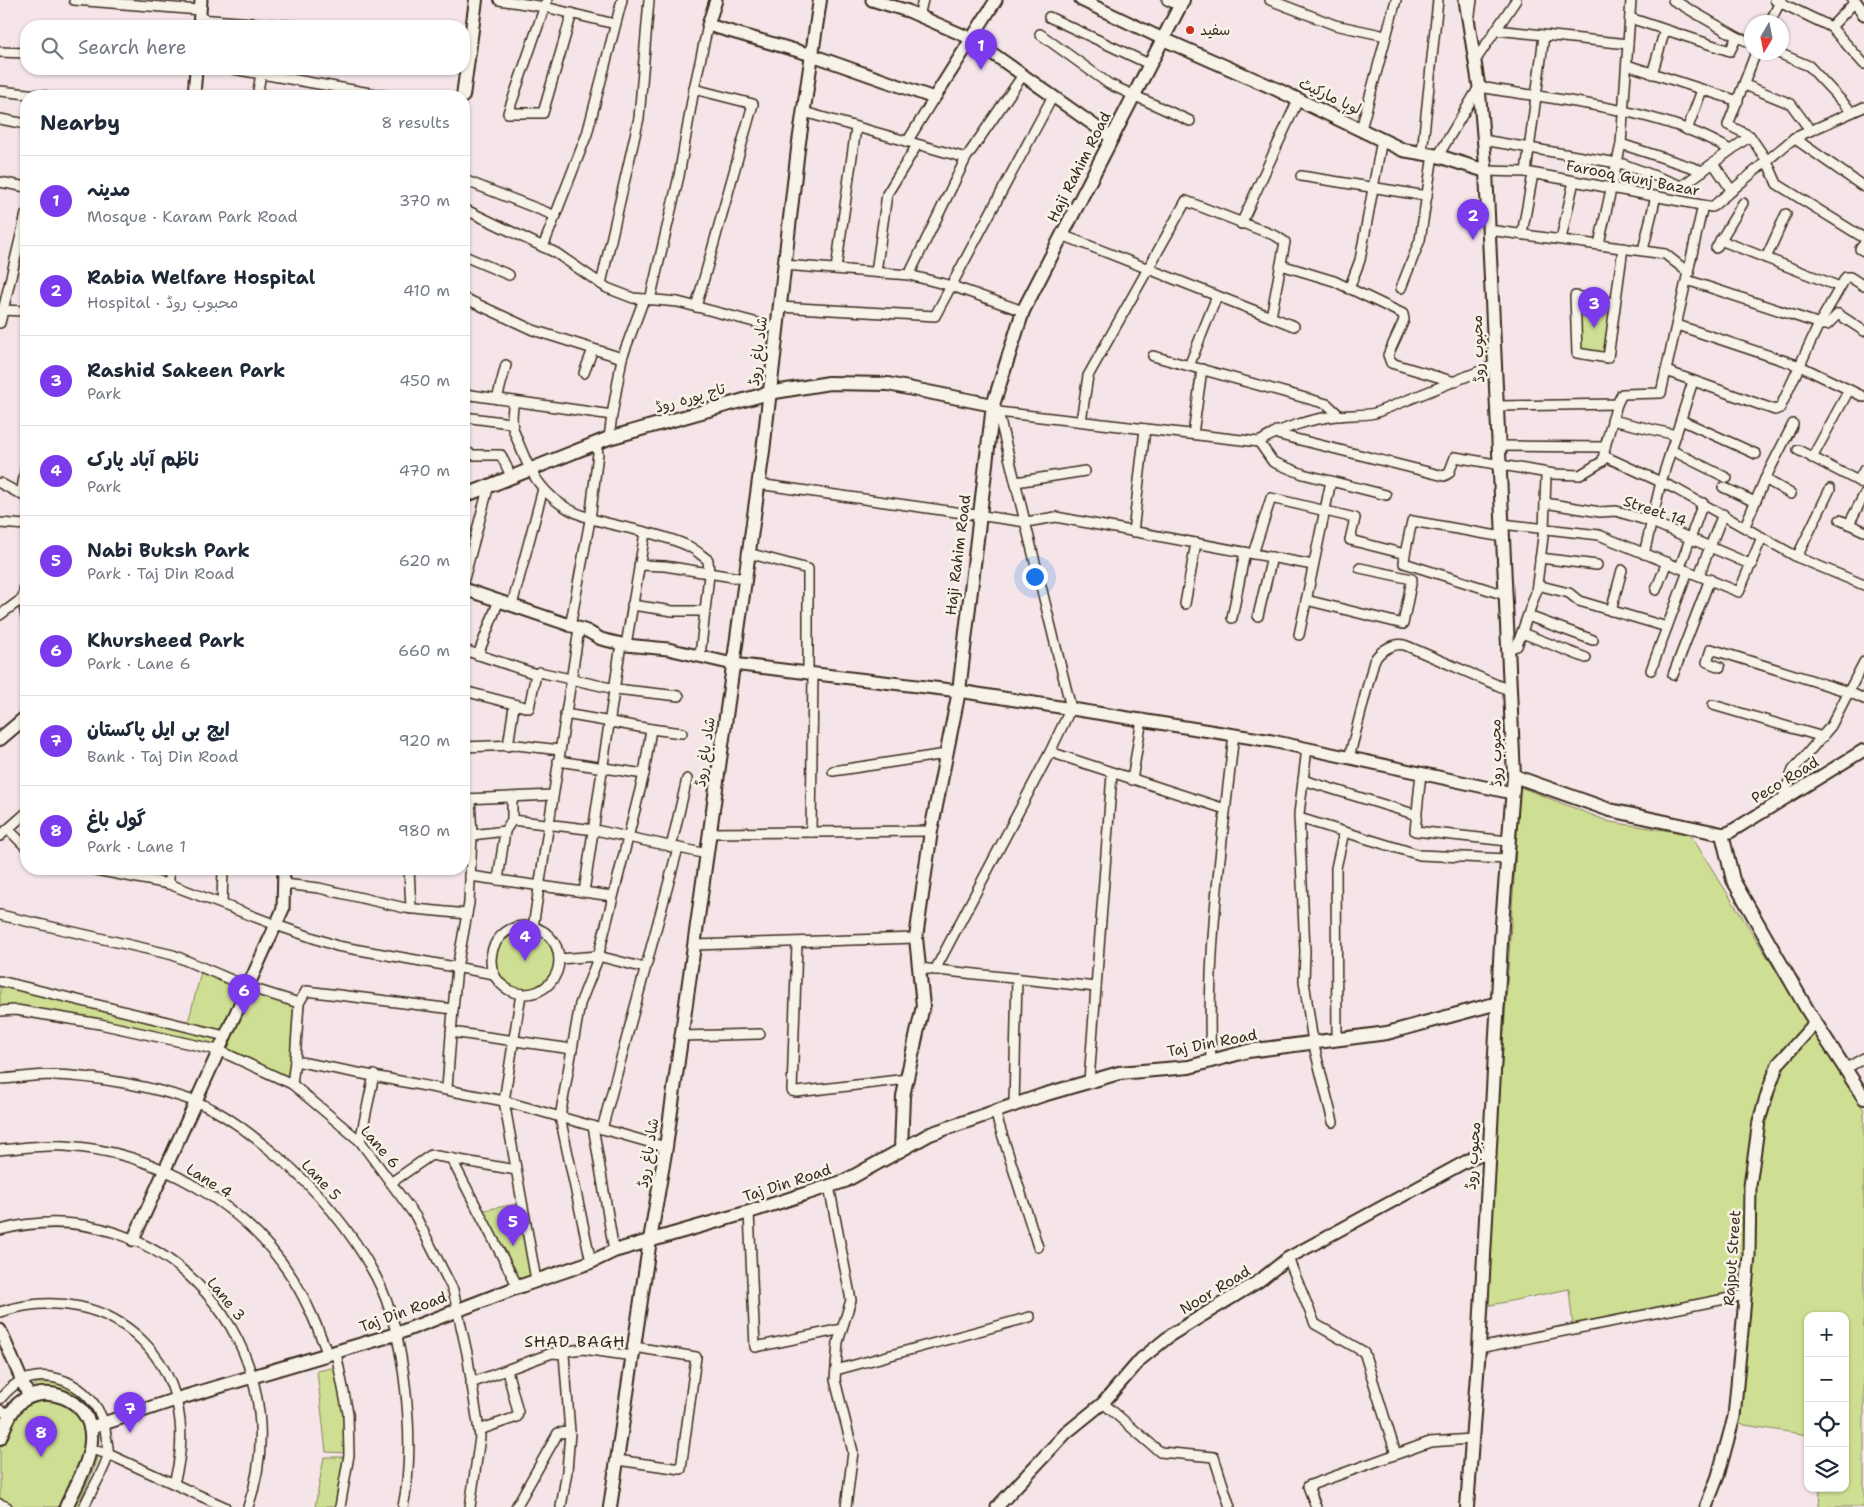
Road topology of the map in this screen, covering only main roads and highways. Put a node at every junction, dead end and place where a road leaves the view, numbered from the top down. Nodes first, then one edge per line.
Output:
1 (476, 0) edge
2 (820, 0) edge
3 (1181, 3) edge
4 (470, 31) edge
5 (1162, 39) junction
6 (464, 75) edge
7 (463, 90) edge
8 (1486, 171) joint
9 (769, 393) junction
10 (996, 408) junction
11 (470, 493) edge
12 (20, 722) edge
13 (0, 739) edge
14 (1514, 776) junction
15 (1498, 1003) junction
16 (1864, 1098) edge
17 (900, 1150) junction
18 (650, 1240) junction
19 (5, 1412) edge
20 (90, 1428) junction
21 (0, 1438) edge
22 (66, 1507) edge
23 (610, 1507) edge
24 (1467, 1507) edge

1 - 4 main road
2 - 9 main road, شاد باغ روڈ
3 - 5 main road, Haji Rahim Road
5 - 8 main road, لوہا مارکیٹ
5 - 10 main road, Haji Rahim Road
6 - 7 main road
8 - 14 main road, محبوب روڈ
9 - 10 main road, تاج پورہ روڈ
9 - 11 main road, تاج پورہ روڈ
9 - 18 main road, شاد باغ روڈ
10 - 17 main road, Haji Rahim Road
12 - 13 main road
14 - 15 main road, محبوب روڈ
14 - 16 main road
15 - 17 main road, Taj Din Road
15 - 24 main road, محبوب روڈ
17 - 18 main road, Taj Din Road
18 - 20 main road, Taj Din Road
18 - 23 main road, شاد باغ روڈ
19 - 20 main road
19 - 21 main road
20 - 22 main road

